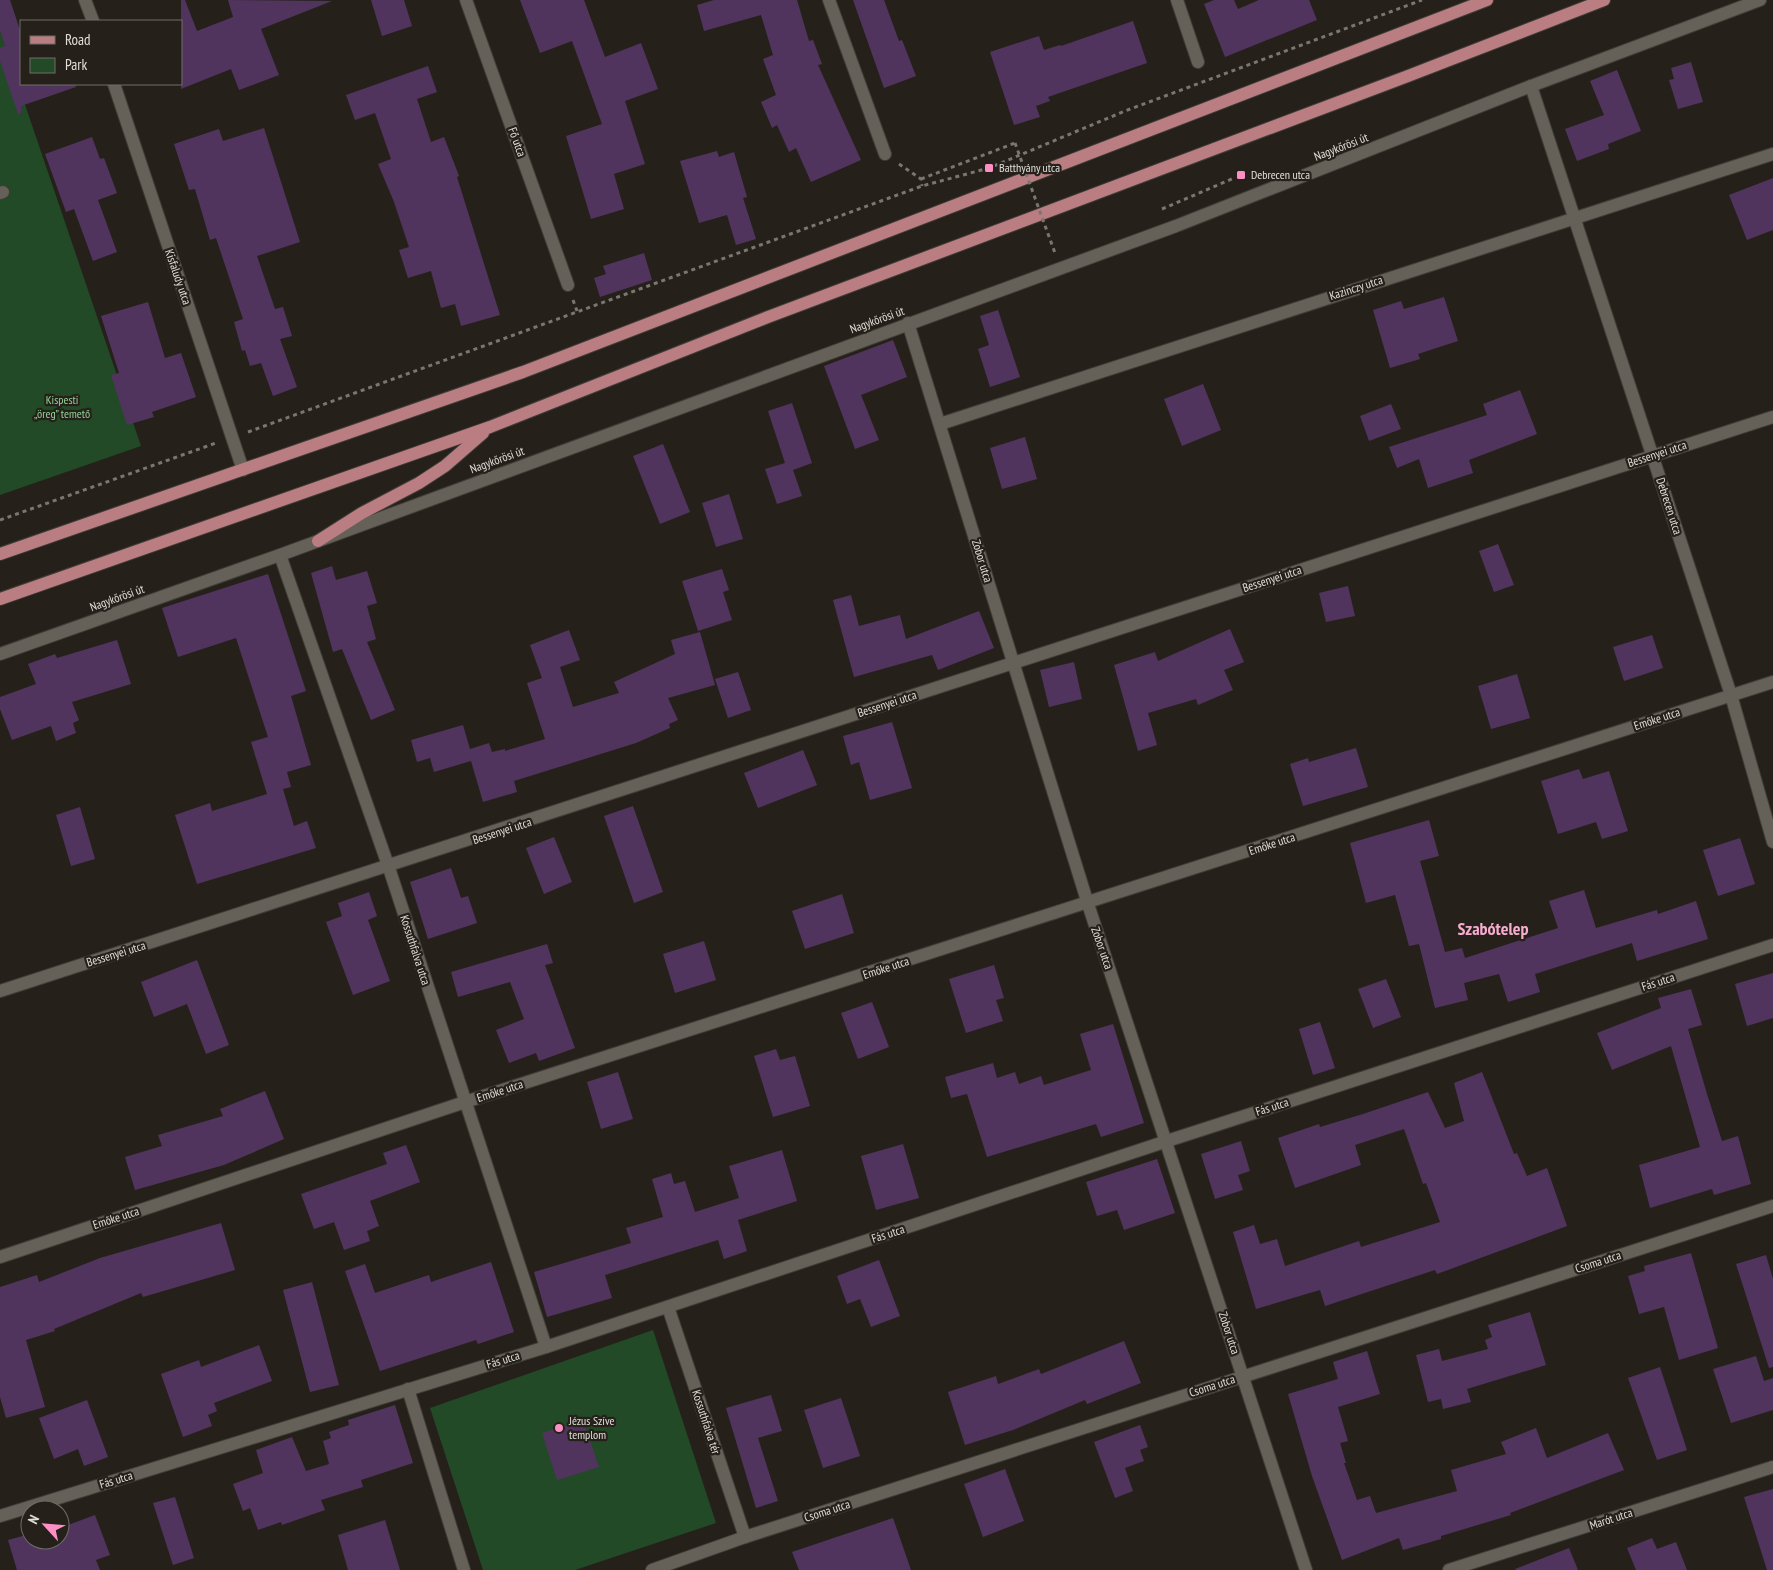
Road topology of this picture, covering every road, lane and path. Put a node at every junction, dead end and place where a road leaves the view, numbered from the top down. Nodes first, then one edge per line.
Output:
1 (86, 0) edge
2 (466, 0) edge
3 (829, 0) edge
4 (1177, 0) edge
5 (1422, 0) edge
6 (1487, 0) edge
7 (1604, 0) edge
8 (1760, 0) edge
9 (93, 20) edge
10 (1198, 62) dead end
11 (114, 85) edge
12 (1531, 86) junction
13 (885, 154) joint
14 (1773, 154) edge
15 (1240, 174) dead end
16 (921, 179) junction
17 (922, 186) junction
18 (1157, 212) dead end
19 (1574, 217) junction
20 (1055, 253) dead end
21 (568, 285) dead end
22 (908, 323) junction
23 (1773, 418) edge
24 (940, 424) junction
25 (490, 427) junction
26 (232, 438) junction
27 (1652, 455) junction
28 (244, 470) junction
29 (0, 520) edge
30 (318, 541) junction
31 (0, 554) edge
32 (280, 555) junction
33 (0, 599) edge
34 (0, 654) edge
35 (1013, 663) junction
36 (1773, 682) edge
37 (1731, 695) junction
38 (1773, 842) edge
39 (389, 868) junction
40 (1088, 904) junction
41 (1773, 945) edge
42 (0, 991) edge
43 (465, 1102) junction
44 (1167, 1141) junction
45 (1773, 1206) edge
46 (0, 1257) edge
47 (668, 1307) junction
48 (546, 1347) junction
49 (1244, 1376) junction
50 (408, 1389) junction
51 (1773, 1467) edge
52 (0, 1516) edge
53 (745, 1537) junction
54 (464, 1570) edge
55 (652, 1570) edge
56 (1306, 1570) edge
57 (1449, 1570) edge

1 - 9 street
2 - 21 street, Fő utca
3 - 13 street
4 - 10 street
5 - 17 path
6 - 28 main road
7 - 25 main road
8 - 12 street, Nagykőrösi út
11 - 26 street, Kisfaludy utca
12 - 19 street, Debrecen utca
12 - 22 street, Nagykőrösi út
13 - 16 path
14 - 19 street, Kazinczy utca
15 - 18 path
16 - 17 path
16 - 20 path, bridge
17 - 26 path
19 - 24 street, Kazinczy utca
19 - 27 street, Debrecen utca
22 - 24 street, Zobor utca
22 - 30 street, Nagykőrösi út
23 - 27 street, Bessenyei utca
24 - 35 street, Zobor utca
25 - 30 main road
25 - 33 main road
26 - 28 street, Kisfaludy utca
26 - 29 path
27 - 35 street, Bessenyei utca
27 - 37 street, Debrecen utca
28 - 31 main road
30 - 32 street, Nagykőrösi út
32 - 34 street, Nagykőrösi út
32 - 39 street, Kossuthfalva utca
35 - 39 street, Bessenyei utca
35 - 40 street, Zobor utca
36 - 37 street, Emőke utca
37 - 38 street, Debrecen utca
37 - 40 street, Emőke utca
39 - 42 street, Bessenyei utca
39 - 43 street, Kossuthfalva utca
40 - 43 street, Emőke utca
40 - 44 street, Zobor utca
41 - 44 street, Fás utca
43 - 46 street, Emőke utca
43 - 48 street, Kossuthfalva utca
44 - 47 street, Fás utca
44 - 49 street, Zobor utca
45 - 49 street, Csoma utca
47 - 48 street, Fás utca
47 - 53 street, Kossuthfalva tér
48 - 50 street, Fás utca
49 - 53 street, Csoma utca
49 - 56 street, Zobor utca
50 - 52 street, Fás utca
50 - 54 street
51 - 57 street, Marót utca
53 - 55 street, Csoma utca

